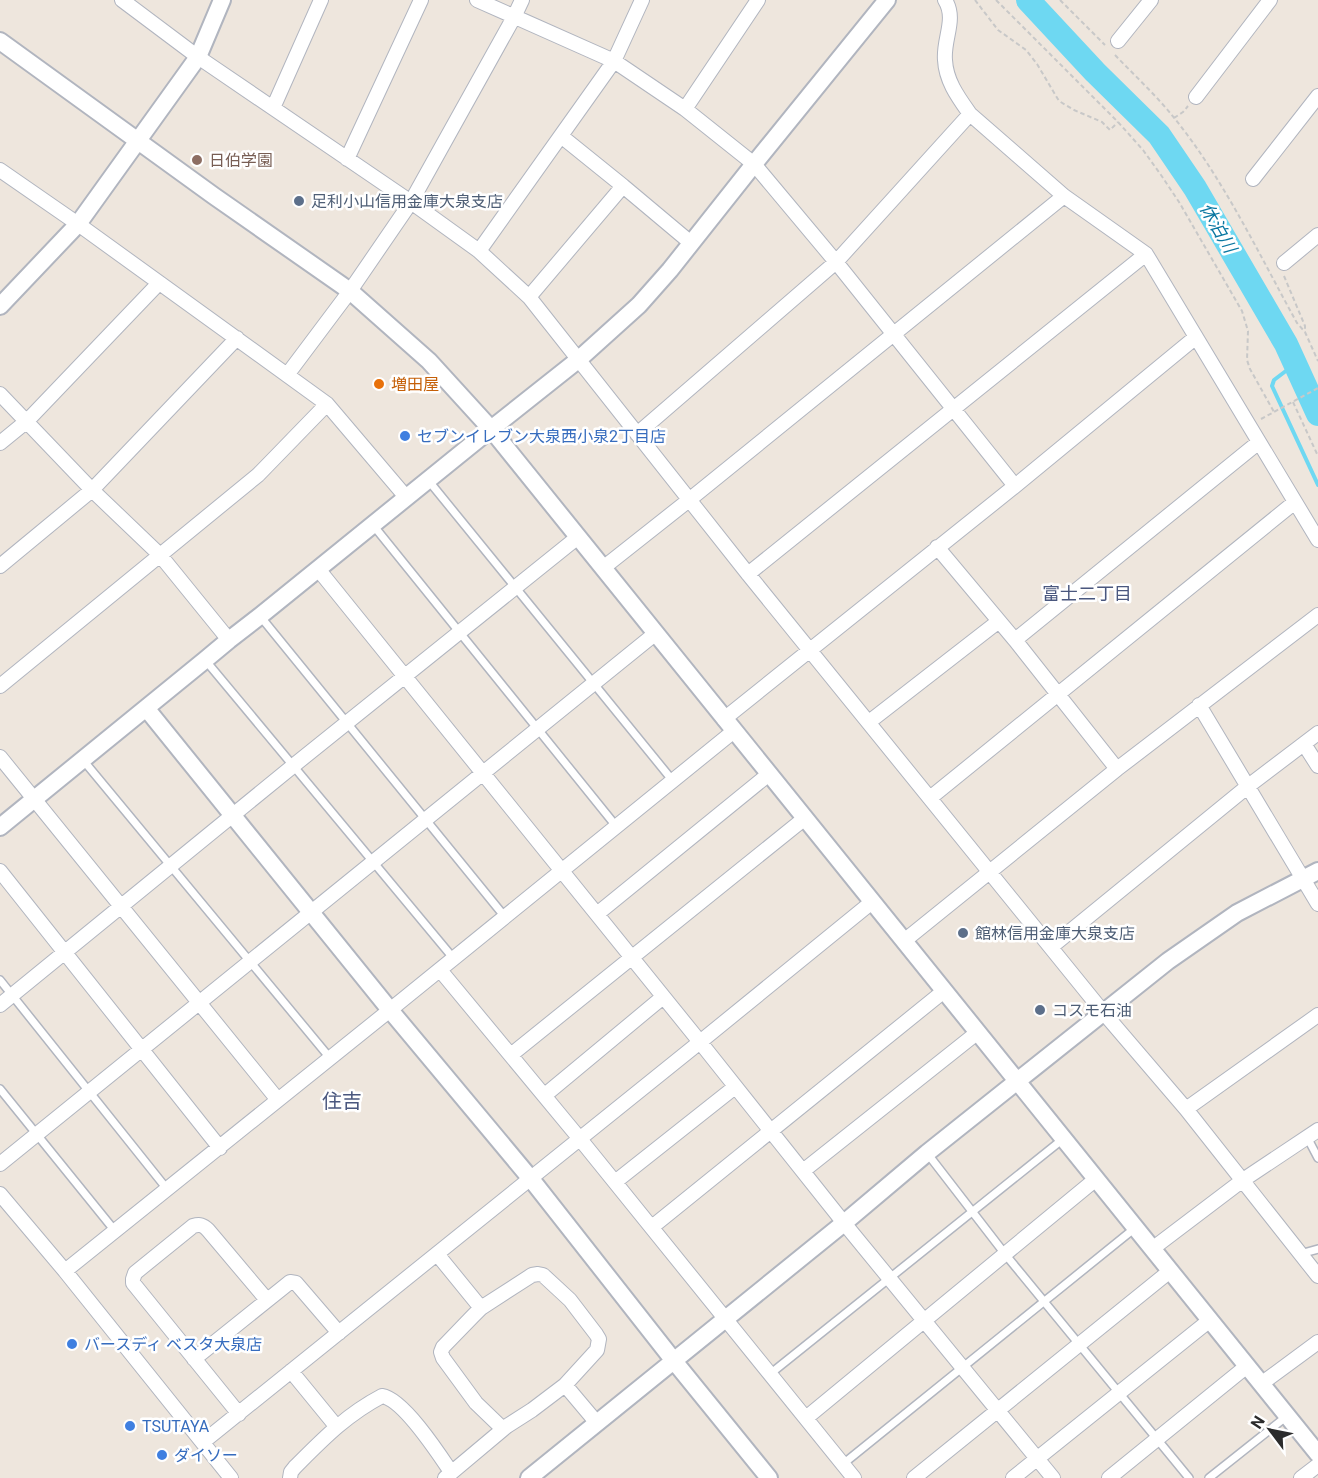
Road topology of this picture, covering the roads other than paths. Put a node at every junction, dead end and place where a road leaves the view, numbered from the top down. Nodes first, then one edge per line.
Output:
1 (122, 0) edge
2 (222, 0) edge
3 (321, 0) edge
4 (421, 0) edge
5 (477, 0) edge
6 (522, 0) edge
7 (642, 0) edge
8 (758, 0) edge
9 (887, 0) edge
10 (945, 0) edge
11 (1150, 0) edge
12 (1270, 0) edge
13 (514, 17) junction
14 (0, 41) edge
15 (1112, 46) road end
16 (198, 57) junction
17 (614, 61) junction
18 (1318, 96) edge
19 (1196, 97) dead end
20 (273, 108) junction
21 (685, 109) junction
22 (970, 114) junction
23 (561, 136) junction
24 (138, 140) junction
25 (347, 159) junction
26 (754, 164) junction
27 (1, 173) edge
28 (1253, 179) dead end
29 (623, 186) junction
30 (1064, 196) junction
31 (411, 202) junction
32 (78, 224) junction
33 (1318, 236) edge
34 (691, 243) junction
35 (479, 251) junction
36 (1146, 254) junction
37 (836, 262) junction
38 (1284, 263) road end
39 (159, 283) junction
40 (350, 291) junction
41 (529, 297) junction
42 (0, 306) edge
43 (893, 334) junction
44 (1196, 337) junction
45 (237, 339) junction
46 (578, 360) junction
47 (287, 375) junction
48 (0, 394) edge
49 (327, 404) junction
50 (954, 409) junction
51 (27, 421) junction
52 (491, 429) junction
53 (636, 434) junction
54 (1259, 442) junction
55 (0, 443) edge
56 (428, 480) junction
57 (1014, 486) junction
58 (92, 490) junction
59 (406, 497) junction
60 (688, 500) junction
61 (1295, 502) junction
62 (373, 525) junction
63 (578, 537) junction
64 (1318, 540) edge
65 (937, 547) junction
66 (160, 555) junction
67 (0, 566) edge
68 (603, 568) junction
69 (318, 569) junction
70 (748, 574) junction
71 (516, 588) junction
72 (1318, 615) edge
73 (260, 616) junction
74 (999, 621) junction
75 (460, 633) junction
76 (656, 633) junction
77 (229, 640) junction
78 (1015, 640) junction
79 (810, 650) junction
80 (206, 660) junction
81 (405, 677) junction
82 (594, 683) junction
83 (0, 686) edge
84 (1059, 695) junction
85 (1199, 705) junction
86 (146, 708) junction
87 (869, 722) junction
88 (347, 723) junction
89 (729, 725) junction
90 (537, 729) junction
91 (1318, 733) edge
92 (1304, 744) junction
93 (0, 757) edge
94 (83, 760) junction
95 (293, 766) junction
96 (1318, 766) edge
97 (1117, 769) junction
98 (482, 773) junction
99 (769, 774) junction
100 (673, 781) junction
101 (1247, 787) junction
102 (930, 798) junction
103 (35, 799) junction
104 (233, 815) junction
105 (805, 818) junction
106 (425, 820) junction
107 (0, 827) edge
108 (616, 827) junction
109 (373, 861) junction
110 (171, 866) junction
111 (562, 871) junction
112 (0, 872) edge
113 (1318, 872) edge
114 (990, 873) junction
115 (1303, 879) junction
116 (872, 902) junction
117 (1318, 904) edge
118 (122, 906) junction
119 (311, 912) junction
120 (597, 914) junction
121 (505, 917) junction
122 (904, 941) junction
123 (1051, 947) junction
124 (65, 953) junction
125 (631, 957) junction
126 (454, 958) junction
127 (250, 961) junction
128 (440, 970) junction
129 (0, 980) edge
130 (944, 991) junction
131 (12, 995) junction
132 (663, 997) junction
133 (199, 1002) junction
134 (0, 1005) edge
135 (390, 1010) junction
136 (1103, 1012) junction
137 (1318, 1015) edge
138 (978, 1032) junction
139 (700, 1042) junction
140 (141, 1049) junction
141 (512, 1054) junction
142 (331, 1058) junction
143 (1017, 1081) junction
144 (735, 1087) junction
145 (0, 1089) edge
146 (89, 1091) junction
147 (545, 1095) junction
148 (278, 1100) junction
149 (1186, 1109) junction
150 (771, 1131) junction
151 (37, 1134) junction
152 (1312, 1134) edge
153 (1063, 1138) junction
154 (580, 1139) junction
155 (220, 1148) junction
156 (927, 1154) junction
157 (1318, 1158) edge
158 (0, 1164) edge
159 (803, 1172) junction
160 (531, 1179) junction
161 (1096, 1179) junction
162 (1243, 1180) junction
163 (615, 1182) junction
164 (168, 1189) junction
165 (0, 1194) edge
166 (972, 1212) junction
167 (844, 1223) junction
168 (652, 1227) junction
169 (1135, 1227) junction
170 (115, 1231) junction
171 (1152, 1249) junction
172 (1318, 1249) edge
173 (436, 1254) junction
174 (1005, 1254) junction
175 (1300, 1254) junction
176 (65, 1271) junction
177 (1170, 1271) junction
178 (1318, 1276) edge
179 (889, 1278) junction
180 (267, 1300) junction
181 (1044, 1301) junction
182 (481, 1308) junction
183 (726, 1319) junction
184 (1210, 1320) junction
185 (924, 1321) junction
186 (339, 1333) junction
187 (1318, 1342) edge
188 (1079, 1344) junction
189 (194, 1359) junction
190 (674, 1361) junction
191 (1247, 1366) junction
192 (962, 1367) junction
193 (291, 1371) junction
194 (770, 1374) junction
195 (1261, 1384) junction
196 (565, 1385) junction
197 (1119, 1393) junction
198 (998, 1411) junction
199 (239, 1414) junction
200 (1287, 1416) junction
201 (806, 1418) junction
202 (597, 1423) junction
203 (336, 1426) junction
204 (503, 1430) junction
205 (1157, 1439) junction
206 (203, 1442) junction
207 (1318, 1454) edge
208 (1037, 1459) junction
209 (843, 1464) junction
210 (1318, 1465) edge
211 (448, 1475) edge
212 (231, 1478) edge
213 (290, 1478) edge
214 (529, 1478) edge
215 (769, 1478) edge
216 (854, 1478) edge
217 (914, 1478) edge
218 (1013, 1478) edge
219 (1053, 1478) edge
220 (1109, 1478) edge
221 (1189, 1478) edge
222 (1209, 1478) edge
223 (1301, 1478) edge

1 - 16 street
2 - 16 street
3 - 20 street
4 - 25 street
5 - 13 street
6 - 13 street
7 - 17 street
8 - 21 street
9 - 26 street
10 - 22 street
11 - 15 street
12 - 19 street
13 - 17 street
13 - 31 street
14 - 24 street
16 - 20 street
16 - 24 street
17 - 21 street
17 - 23 street
18 - 28 street
20 - 25 street
21 - 26 street
22 - 30 street
22 - 37 street
23 - 29 street
23 - 35 street
24 - 32 street
24 - 40 street
25 - 31 street
26 - 34 street
26 - 37 street
27 - 32 street
29 - 34 street
29 - 41 street
30 - 36 street
30 - 43 street
31 - 35 street
31 - 40 street
32 - 39 street
32 - 42 street
33 - 38 street
34 - 46 street
35 - 41 street
36 - 44 street
36 - 50 street
37 - 43 street
37 - 53 street
39 - 45 street
39 - 51 street
40 - 47 street
40 - 52 street
41 - 46 street
43 - 50 street
43 - 60 street
44 - 54 street
44 - 57 street
45 - 47 street
45 - 58 street
46 - 52 street
46 - 53 street
47 - 49 street
48 - 51 street
49 - 59 street
49 - 66 street
50 - 57 street
50 - 70 street
51 - 55 street
51 - 58 street
52 - 56 street
52 - 63 street
53 - 60 street
54 - 61 street
54 - 78 street
56 - 59 street
56 - 71 lane
57 - 65 street
58 - 66 street
58 - 67 street
59 - 62 street
60 - 68 street
60 - 70 street
61 - 64 street
61 - 84 street
62 - 69 street
62 - 75 lane
63 - 68 street
63 - 71 street
65 - 74 street
65 - 79 street
66 - 77 street
66 - 83 street
68 - 76 street
69 - 73 street
69 - 81 street
70 - 79 street
71 - 75 street
71 - 82 lane
72 - 85 street
73 - 77 street
73 - 88 lane
74 - 78 street
74 - 87 street
75 - 81 street
75 - 90 lane
76 - 82 street
76 - 89 street
77 - 80 street
78 - 84 street
79 - 87 street
79 - 89 street
80 - 86 street
80 - 95 lane
81 - 88 street
81 - 98 street
82 - 90 street
82 - 100 lane
84 - 97 street
84 - 102 street
85 - 97 street
85 - 101 street
86 - 94 street
86 - 104 street
87 - 102 street
88 - 95 street
88 - 106 lane
89 - 99 street
89 - 100 street
90 - 98 street
90 - 108 lane
91 - 92 street
92 - 96 street
92 - 101 street
93 - 103 street
94 - 103 street
94 - 110 lane
95 - 104 street
95 - 109 lane
97 - 114 street
98 - 106 street
98 - 111 street
99 - 105 street
99 - 120 street
100 - 108 street
101 - 115 street
101 - 123 street
102 - 114 street
103 - 107 street
103 - 118 street
104 - 110 street
104 - 119 street
105 - 116 street
105 - 125 street
106 - 109 street
106 - 121 lane
108 - 111 street
109 - 119 street
109 - 126 lane
110 - 118 street
110 - 127 lane
111 - 120 street
111 - 121 street
112 - 124 street
113 - 115 street
114 - 122 street
114 - 123 street
115 - 117 street
115 - 136 street
116 - 122 street
116 - 139 street
118 - 124 street
118 - 133 street
119 - 127 street
119 - 135 street
120 - 125 street
121 - 126 street
122 - 130 street
123 - 136 street
124 - 131 street
124 - 140 street
125 - 132 street
125 - 141 street
126 - 128 street
127 - 133 street
127 - 142 lane
128 - 135 street
128 - 141 street
129 - 131 lane
130 - 138 street
130 - 150 street
131 - 134 street
131 - 146 lane
132 - 139 street
132 - 147 street
133 - 140 street
133 - 148 street
135 - 142 street
135 - 160 street
136 - 143 street
136 - 149 street
137 - 149 street
138 - 143 street
138 - 159 street
139 - 144 street
139 - 154 street
140 - 146 street
140 - 155 street
141 - 147 street
142 - 148 street
143 - 153 street
143 - 156 street
144 - 150 street
144 - 163 street
145 - 151 lane
146 - 151 street
146 - 164 lane
147 - 154 street
148 - 155 street
149 - 162 street
150 - 159 street
150 - 168 street
151 - 158 street
151 - 170 lane
152 - 157 lane
152 - 162 street
153 - 161 street
153 - 166 lane
154 - 160 street
154 - 163 street
155 - 164 street
156 - 166 lane
156 - 167 street
159 - 167 street
160 - 173 street
160 - 190 street
161 - 169 street
161 - 174 street
162 - 171 street
162 - 175 street
163 - 168 street
164 - 170 street
165 - 176 street
166 - 174 lane
166 - 179 lane
167 - 179 street
167 - 183 street
168 - 183 street
169 - 171 street
169 - 181 lane
170 - 176 street
171 - 177 street
172 - 175 lane
173 - 182 street
173 - 186 street
174 - 181 lane
174 - 185 street
175 - 178 street
176 - 206 street
177 - 184 street
177 - 188 street
179 - 185 street
179 - 194 lane
180 - 186 street
180 - 189 street
180 - 189 street
181 - 188 lane
181 - 192 lane
182 - 196 street
182 - 204 street
183 - 190 street
183 - 194 street
184 - 191 street
184 - 197 street
185 - 192 street
185 - 201 street
186 - 193 street
187 - 195 street
188 - 197 lane
188 - 198 street
189 - 199 street
190 - 202 street
190 - 215 street
191 - 195 street
191 - 205 street
192 - 198 street
192 - 209 lane
193 - 199 street
193 - 203 street
194 - 201 street
195 - 200 street
196 - 202 street
196 - 204 street
197 - 205 lane
197 - 208 street
198 - 208 street
198 - 217 street
199 - 206 street
200 - 207 street
200 - 222 lane
201 - 209 street
202 - 214 street
203 - 211 street
203 - 213 street
204 - 211 street
205 - 220 street
205 - 221 lane
206 - 212 street
208 - 218 street
208 - 219 street
209 - 216 street
210 - 223 street

